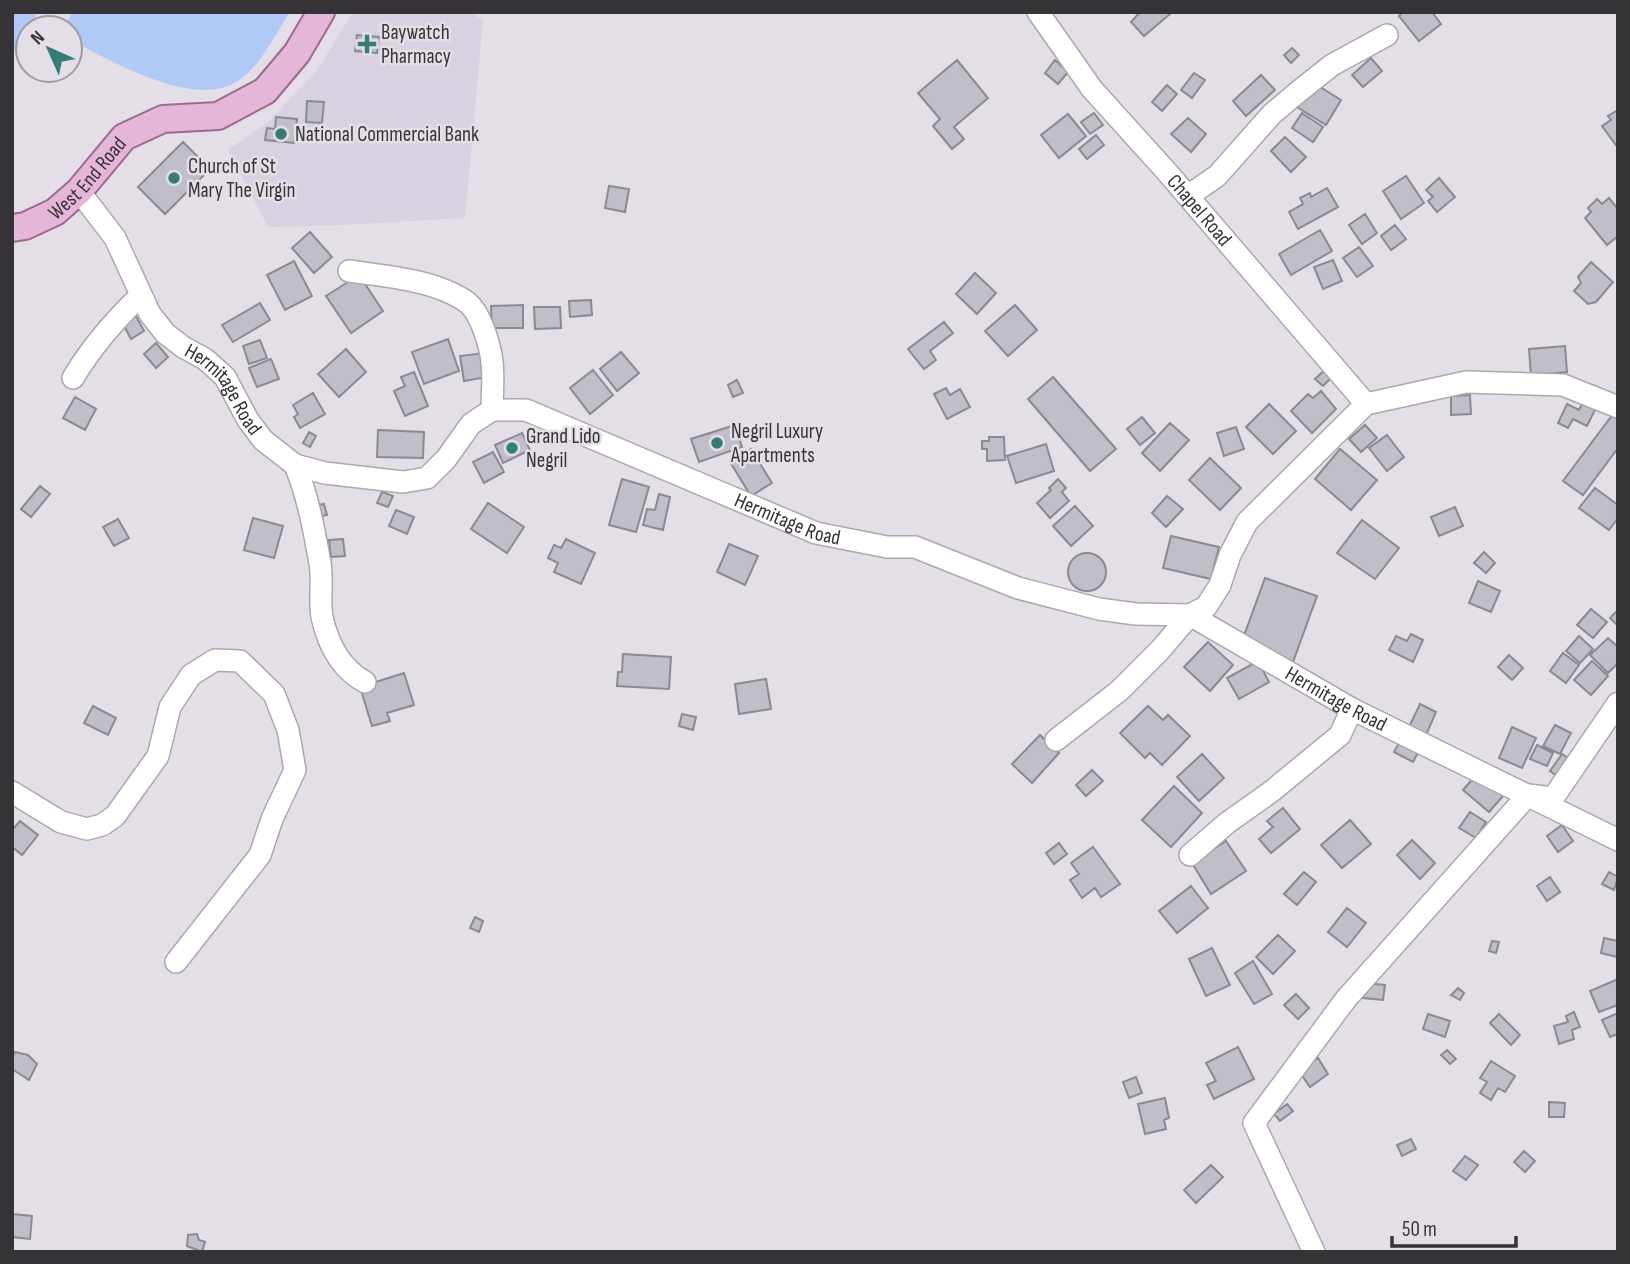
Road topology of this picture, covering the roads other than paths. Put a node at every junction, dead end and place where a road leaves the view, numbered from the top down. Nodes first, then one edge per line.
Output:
1 (321, 12) edge
2 (1038, 12) edge
3 (1387, 35) dead end
4 (79, 191) junction
5 (1188, 196) junction
6 (12, 228) edge
7 (349, 271) dead end
8 (140, 296) junction
9 (73, 378) dead end
10 (1366, 404) junction
11 (1618, 407) edge
12 (492, 410) junction
13 (295, 465) junction
14 (1190, 615) junction
15 (365, 682) dead end
16 (1618, 703) edge
17 (1352, 709) junction
18 (1056, 740) dead end
19 (12, 792) edge
20 (1528, 796) junction
21 (1618, 840) edge
22 (1190, 855) dead end
23 (176, 962) dead end
24 (1314, 1252) edge

1 - 4 main road, West End Road
2 - 5 street, Chapel Road
3 - 5 street
4 - 6 main road, West End Road
4 - 8 street, Hermitage Road
5 - 10 street, Chapel Road
7 - 12 street
8 - 9 street
8 - 13 street, Hermitage Road
10 - 11 street
10 - 14 street
12 - 13 street, Hermitage Road
12 - 14 street, Hermitage Road
13 - 15 street
14 - 17 street, Hermitage Road
14 - 18 street
16 - 20 street
17 - 20 street, Hermitage Road
17 - 22 street
19 - 23 street
20 - 21 street, Hermitage Road
20 - 24 street

